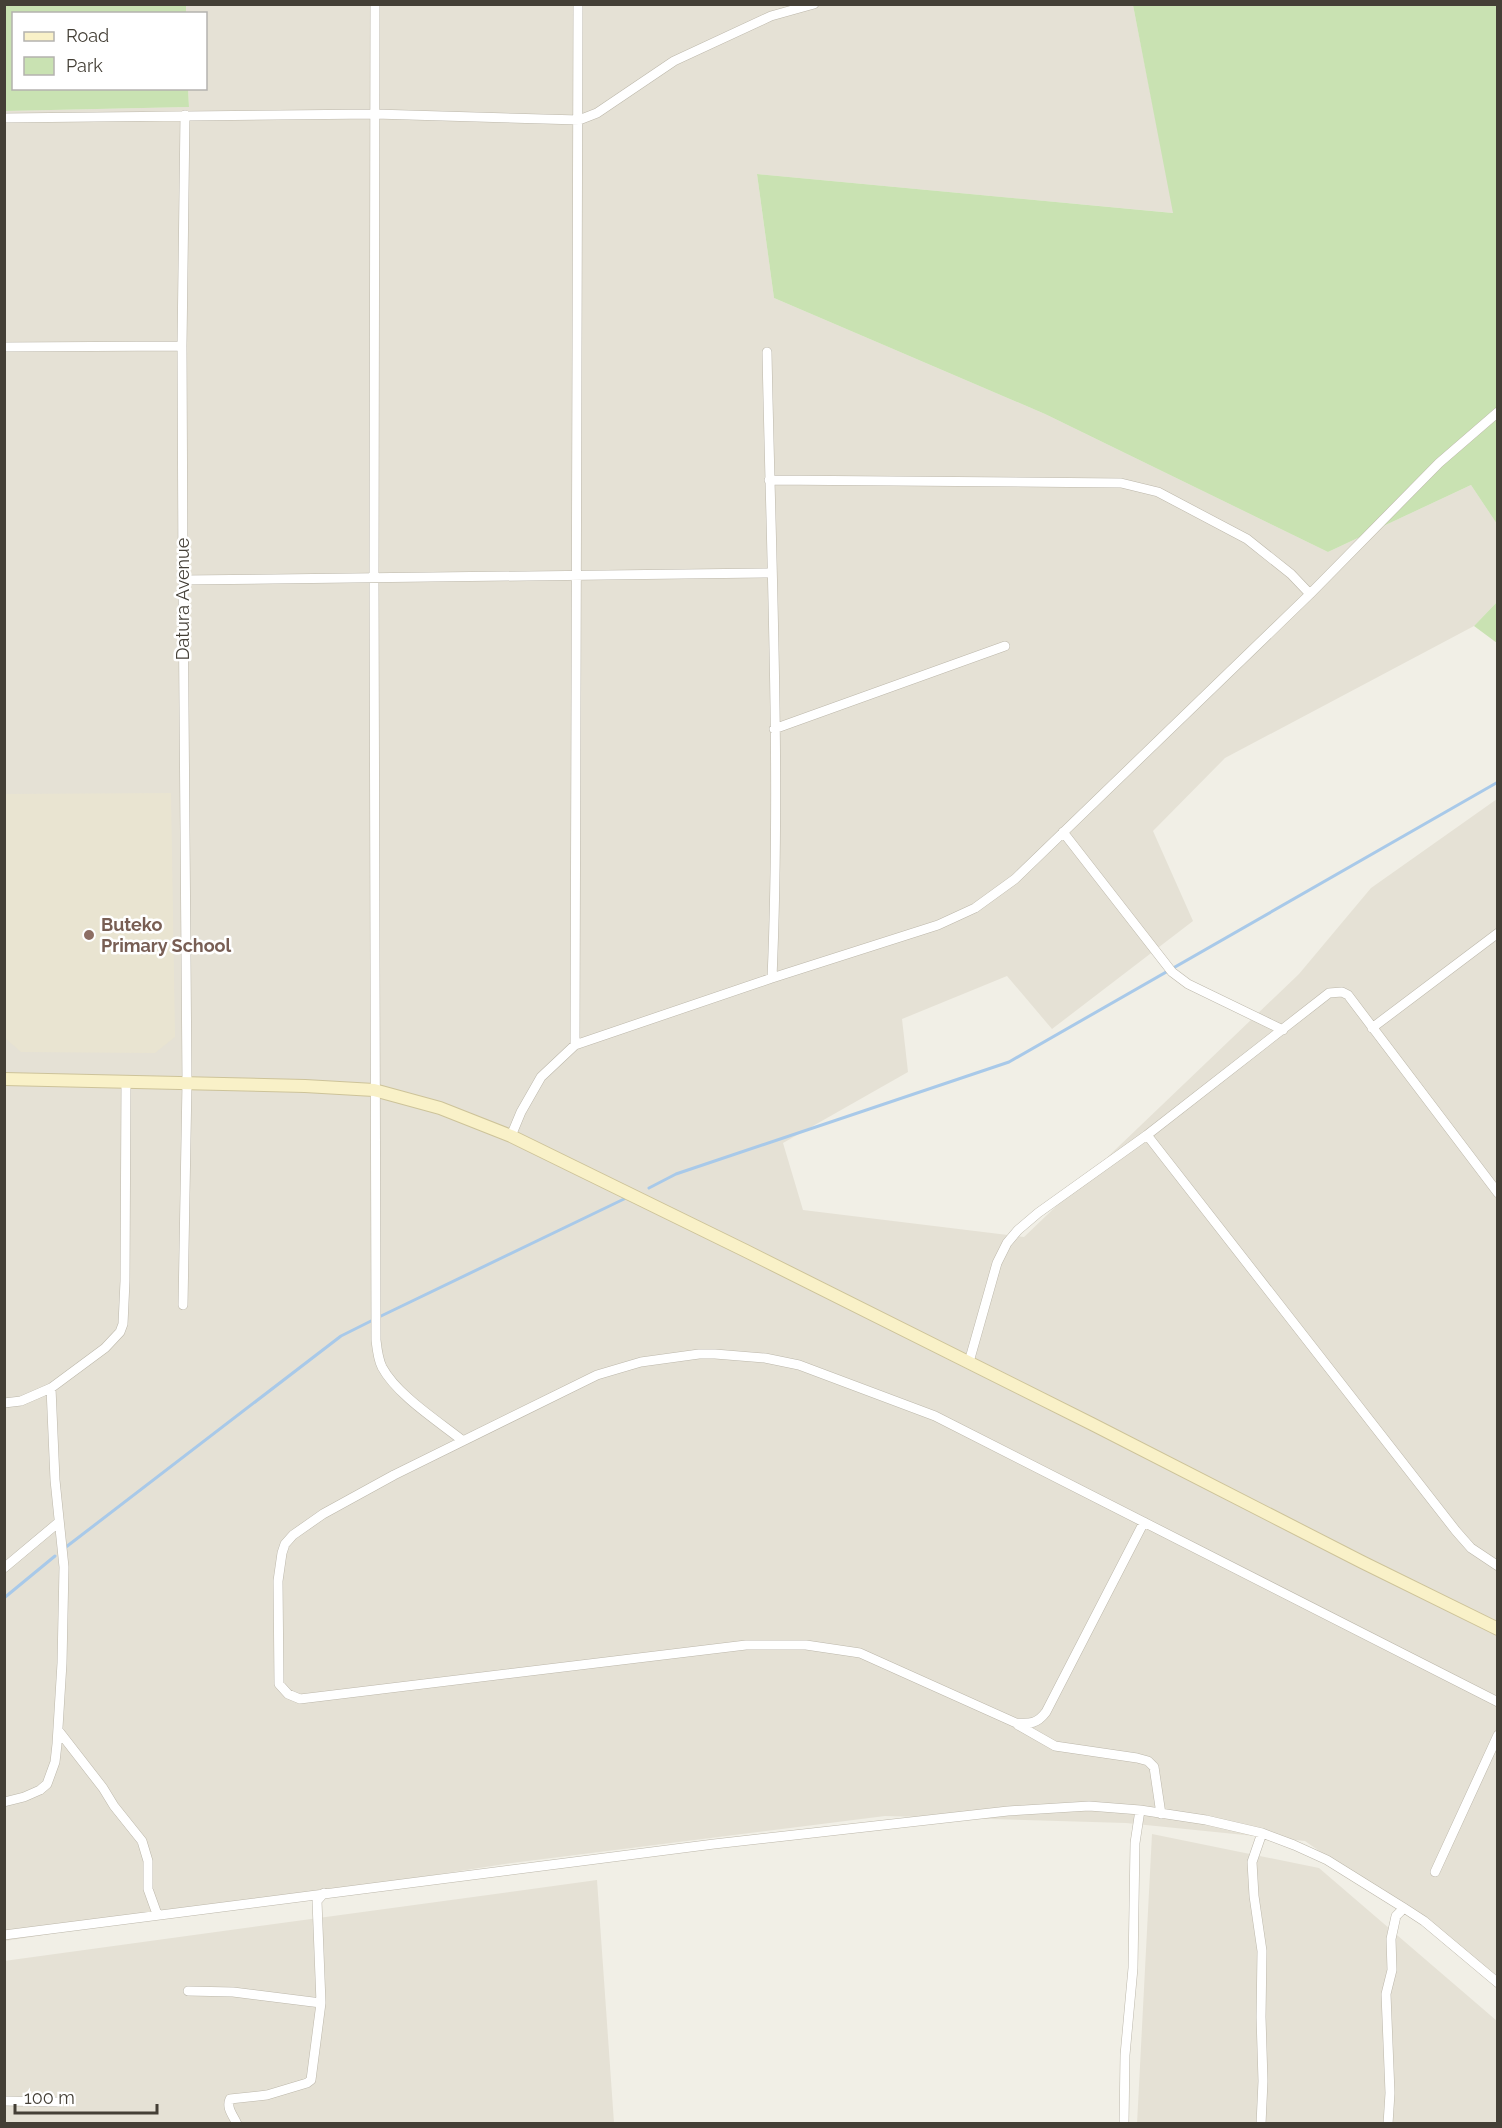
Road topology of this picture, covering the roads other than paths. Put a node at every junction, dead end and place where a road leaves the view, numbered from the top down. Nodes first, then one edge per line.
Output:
1 (375, 4) edge
2 (578, 4) edge
3 (771, 4) edge
4 (814, 4) edge
5 (771, 16) junction
6 (375, 114) junction
7 (185, 116) junction
8 (4, 118) edge
9 (579, 120) junction
10 (182, 346) junction
11 (4, 347) edge
12 (767, 352) dead end
13 (1497, 412) edge
14 (769, 480) junction
15 (771, 573) junction
16 (576, 575) junction
17 (374, 577) junction
18 (183, 580) junction
19 (1310, 594) junction
20 (1005, 646) dead end
21 (774, 729) junction
22 (1063, 832) junction
23 (1497, 933) edge
24 (772, 978) junction
25 (1372, 1028) junction
26 (1283, 1030) junction
27 (575, 1045) junction
28 (4, 1079) edge
29 (126, 1081) junction
30 (187, 1083) junction
31 (374, 1090) junction
32 (1147, 1135) junction
33 (511, 1136) junction
34 (1497, 1193) edge
35 (183, 1305) dead end
36 (969, 1362) junction
37 (51, 1388) junction
38 (4, 1402) edge
39 (463, 1441) junction
40 (59, 1522) junction
41 (1144, 1522) junction
42 (1497, 1566) edge
43 (4, 1568) edge
44 (1497, 1629) edge
45 (1497, 1701) edge
46 (1016, 1723) junction
47 (58, 1730) junction
48 (1497, 1735) edge
49 (4, 1802) edge
50 (1140, 1810) junction
51 (1161, 1814) junction
52 (1262, 1833) junction
53 (1435, 1872) dead end
54 (324, 1893) junction
55 (1404, 1908) junction
56 (158, 1914) junction
57 (4, 1935) edge
58 (1497, 1983) edge
59 (188, 1991) dead end
60 (321, 2003) junction
61 (4, 2100) edge
62 (57, 2102) dead end
63 (237, 2124) edge
64 (1124, 2124) edge
65 (1261, 2124) edge
66 (1388, 2124) edge

1 - 6 street
2 - 9 street
3 - 5 street
4 - 5 street
5 - 9 street
6 - 7 street
6 - 9 street
6 - 17 street
7 - 8 street
7 - 10 street, Datura Avenue
9 - 16 street
10 - 11 street
10 - 18 street, Datura Avenue
12 - 14 street
13 - 19 street
14 - 15 street
14 - 19 street
15 - 16 street
15 - 21 street
16 - 17 street
16 - 27 street
17 - 18 street
17 - 31 street
18 - 30 street, Datura Avenue
19 - 22 street
20 - 21 street
21 - 24 street
22 - 24 street
22 - 26 street
23 - 25 street
24 - 27 street
25 - 26 street
25 - 34 street
26 - 32 street
27 - 33 street
28 - 29 main road
29 - 30 main road
29 - 37 street
30 - 31 main road
30 - 35 street, Datura Avenue
31 - 33 main road
31 - 39 street
32 - 36 street
32 - 42 street
33 - 36 main road
36 - 44 main road
37 - 38 street
37 - 40 street
39 - 41 street
39 - 46 street
40 - 43 street
40 - 47 street
41 - 45 street
41 - 46 street
46 - 51 street
47 - 49 street
47 - 56 street
48 - 53 street
50 - 51 street
50 - 54 street
50 - 64 street
51 - 52 street
52 - 55 street
52 - 65 street
54 - 56 street
54 - 60 street
55 - 58 street
55 - 66 street
56 - 57 street
59 - 60 street
60 - 63 street
61 - 62 street

